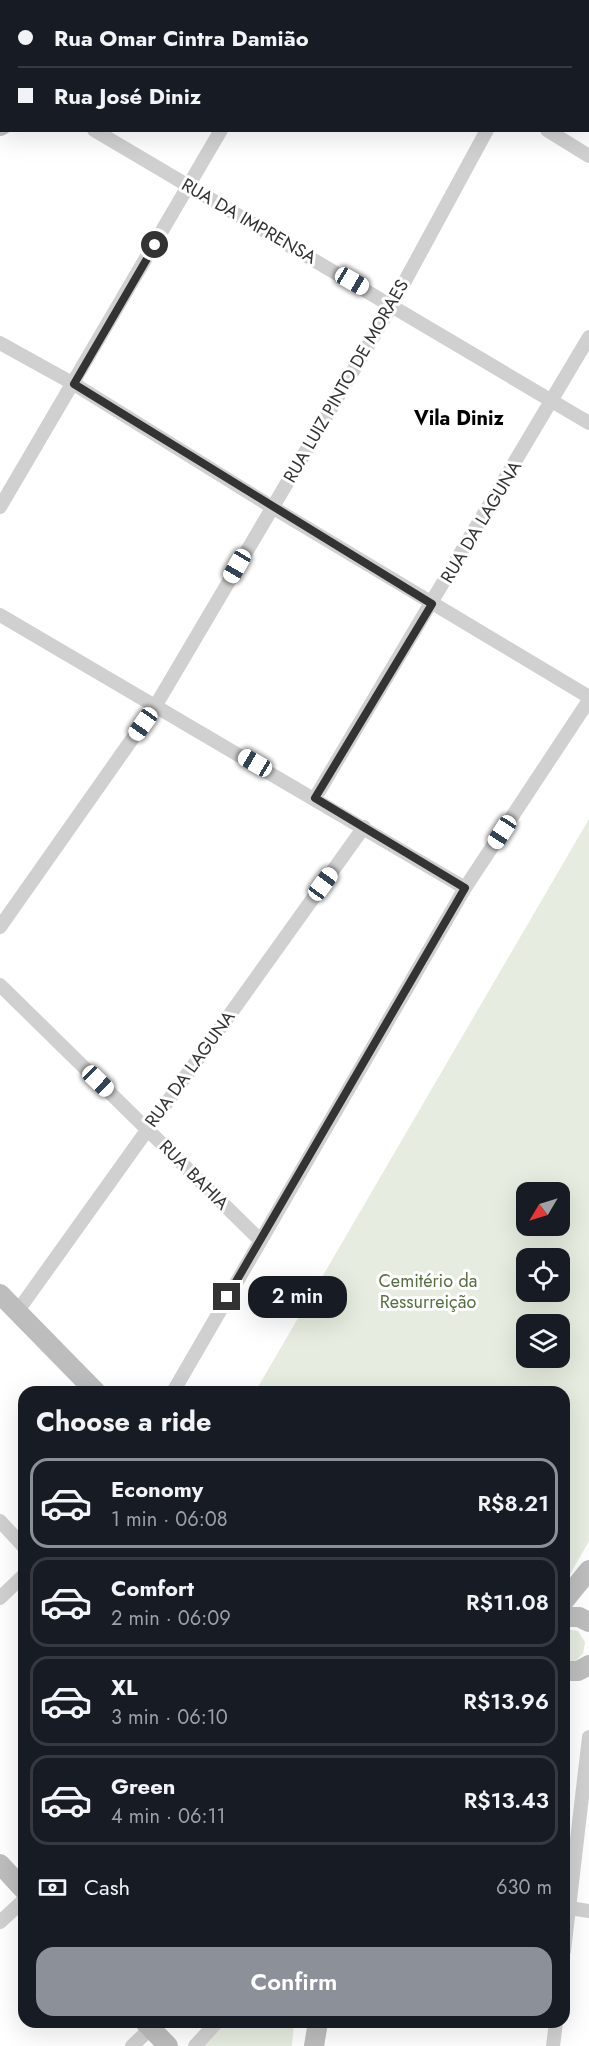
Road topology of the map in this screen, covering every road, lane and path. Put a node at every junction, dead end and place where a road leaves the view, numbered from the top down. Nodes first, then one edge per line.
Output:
1 (97, 132) edge
2 (220, 132) edge
3 (486, 132) edge
4 (550, 132) edge
5 (589, 156) edge
6 (190, 186) junction
7 (392, 305) junction
8 (589, 337) edge
9 (0, 343) edge
10 (74, 384) junction
11 (553, 401) junction
12 (589, 423) edge
13 (0, 507) edge
14 (272, 507) junction
15 (432, 604) junction
16 (0, 615) edge
17 (589, 699) edge
18 (156, 705) junction
19 (315, 798) junction
20 (364, 827) junction
21 (465, 888) junction
22 (0, 927) edge
23 (0, 985) edge
24 (147, 1129) junction
25 (260, 1240) junction
26 (0, 1294) edge
27 (17, 1312) junction
28 (90, 1386) edge
29 (176, 1386) edge
30 (0, 1521) edge
31 (18, 1540) edge
32 (589, 1570) edge
33 (18, 1581) edge
34 (570, 1594) edge
35 (0, 1598) edge
36 (570, 1617) edge
37 (589, 1622) edge
38 (589, 1737) edge
39 (0, 1864) edge
40 (18, 1884) edge
41 (570, 1884) edge
42 (18, 1906) edge
43 (570, 1908) edge
44 (589, 1911) edge
45 (0, 1922) edge
46 (146, 2028) edge
47 (151, 2028) edge
48 (212, 2028) edge
49 (317, 2028) edge
50 (555, 2028) edge
51 (132, 2046) edge
52 (168, 2046) edge
53 (195, 2046) edge
54 (314, 2046) edge
55 (553, 2046) edge

1 - 6 street, RUA DA IMPRENSA
2 - 6 street
3 - 7 street, RUA LUIZ PINTO DE MORAES
4 - 5 street
6 - 7 street, RUA DA IMPRENSA
6 - 10 street
7 - 11 street, RUA DA IMPRENSA
7 - 14 street, RUA LUIZ PINTO DE MORAES
8 - 11 street, RUA DA LAGUNA
9 - 10 street
10 - 13 street
10 - 14 street
11 - 12 street, RUA DA IMPRENSA
11 - 15 street, RUA DA LAGUNA
14 - 15 street
14 - 18 street, RUA LUIZ PINTO DE MORAES
15 - 17 street
15 - 19 street, RUA DA LAGUNA
16 - 18 street
17 - 21 street
18 - 19 street
18 - 22 street, RUA LUIZ PINTO DE MORAES
19 - 20 street
20 - 21 street
20 - 24 street, RUA DA LAGUNA
21 - 25 street
23 - 24 street, RUA BAHIA
24 - 25 street, RUA BAHIA
24 - 27 street, RUA DA LAGUNA
25 - 29 street
26 - 27 street
27 - 28 street
30 - 31 street
32 - 34 street
33 - 35 street
36 - 37 street
38 - 41 street
39 - 40 street
42 - 45 street
43 - 44 street
46 - 51 street
47 - 52 street
48 - 53 street
49 - 54 street
50 - 55 street

